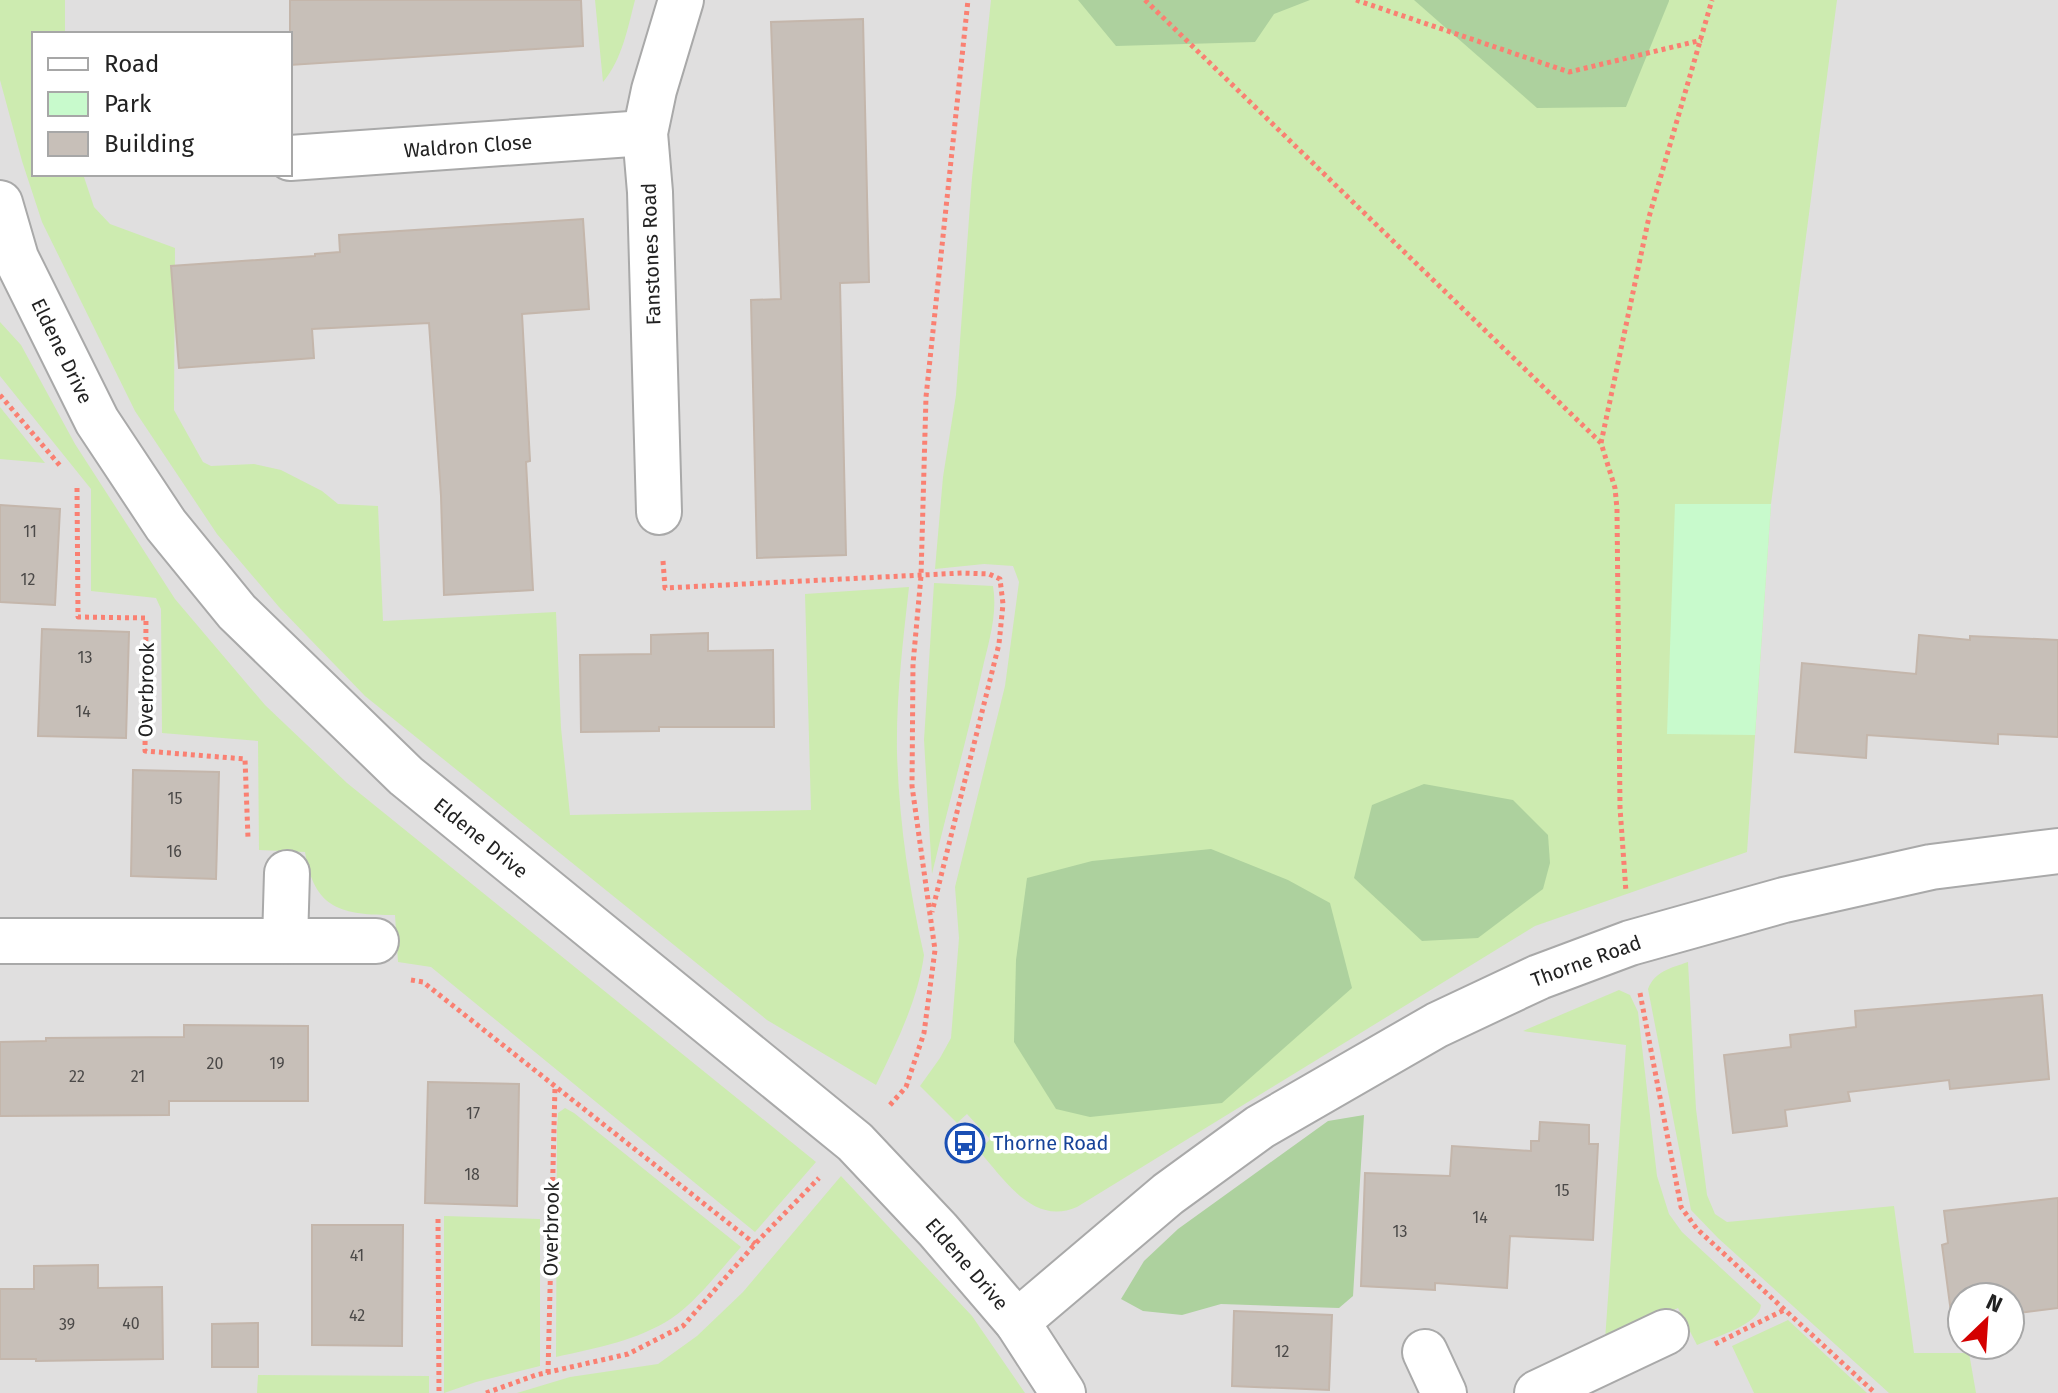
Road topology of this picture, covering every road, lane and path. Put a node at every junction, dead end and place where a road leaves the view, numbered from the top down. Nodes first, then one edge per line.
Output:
1 (681, 0) edge
2 (968, 0) edge
3 (1145, 0) edge
4 (1356, 0) edge
5 (1712, 0) edge
6 (1702, 40) junction
7 (645, 133) junction
8 (292, 158) edge
9 (0, 203) edge
10 (8, 261) edge
11 (0, 395) edge
12 (1601, 443) junction
13 (67, 474) dead end
14 (77, 485) dead end
15 (659, 512) joint
16 (921, 576) junction
17 (248, 842) dead end
18 (2058, 851) edge
19 (287, 873) dead end
20 (930, 917) junction
21 (0, 941) edge
22 (285, 941) junction
23 (376, 941) joint
24 (1630, 943) junction
25 (555, 1085) junction
26 (855, 1142) junction
27 (438, 1219) dead end
28 (755, 1244) junction
29 (1786, 1309) junction
30 (1017, 1322) junction
31 (1666, 1332) joint
32 (1425, 1352) dead end
33 (548, 1373) junction
34 (439, 1393) edge
35 (486, 1393) edge
36 (1063, 1393) edge
37 (1444, 1393) edge
38 (1537, 1393) edge
39 (1875, 1393) edge

1 - 7 street, Fanstones Road
2 - 16 path
3 - 12 path
4 - 6 path
5 - 6 path
6 - 12 path
7 - 8 street, Waldron Close
7 - 15 street, Fanstones Road
9 - 10 street, Eldene Drive
10 - 26 street, Eldene Drive
11 - 13 path
12 - 24 path
14 - 17 path, Overbrook
15 - 16 path
16 - 20 path
16 - 20 path
18 - 24 street, Thorne Road
19 - 22 street
20 - 26 path
21 - 22 street
22 - 23 street
23 - 25 path
24 - 29 path
24 - 30 street, Thorne Road
25 - 28 path
25 - 33 path, Overbrook
26 - 28 path
26 - 30 street, Eldene Drive
27 - 34 path
28 - 33 path
29 - 31 path
29 - 39 path
30 - 36 street, Eldene Drive
31 - 38 street
32 - 37 street
33 - 35 path

